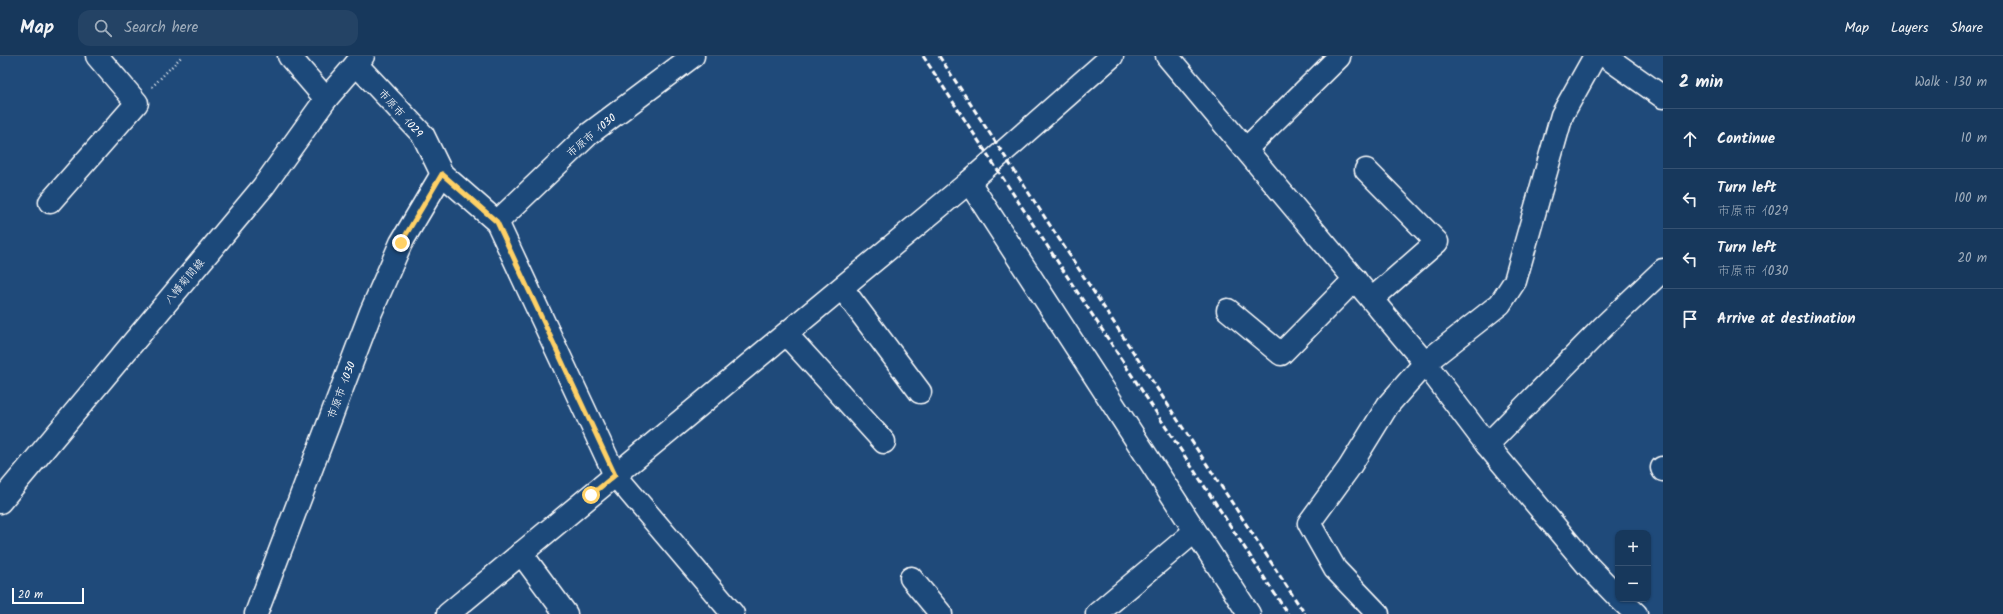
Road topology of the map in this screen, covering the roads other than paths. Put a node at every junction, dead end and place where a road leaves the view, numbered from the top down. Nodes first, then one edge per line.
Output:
1 (97, 56) edge
2 (289, 56) edge
3 (693, 56) edge
4 (1112, 56) edge
5 (1167, 56) edge
6 (1596, 56) edge
7 (1605, 56) edge
8 (1339, 57) dead end
9 (360, 60) edge
10 (1663, 98) edge
11 (326, 99) junction
12 (1246, 149) junction
13 (1366, 170) dead end
14 (442, 174) junction
15 (969, 182) junction
16 (50, 202) dead end
17 (497, 222) junction
18 (1663, 270) edge
19 (1355, 279) junction
20 (842, 288) junction
21 (1372, 299) junction
22 (1228, 310) dead end
23 (786, 334) junction
24 (1426, 363) junction
25 (920, 392) dead end
26 (884, 442) dead end
27 (1487, 445) junction
28 (615, 475) junction
29 (0, 502) edge
30 (1194, 532) junction
31 (521, 553) junction
32 (911, 578) dead end
33 (1615, 594) edge
34 (1623, 602) edge
35 (461, 610) edge
36 (256, 614) edge
37 (566, 614) edge
38 (733, 614) edge
39 (941, 614) edge
40 (1097, 614) edge
41 (1248, 614) edge
42 (1378, 614) edge
43 (1636, 614) edge

1 - 16 street
2 - 11 street
3 - 17 street, 市原市 ｲ030
4 - 15 street
5 - 12 street
6 - 24 street
7 - 10 street
8 - 12 street
9 - 11 street, 八幡菊間線
9 - 14 street, 市原市 ｲ029
11 - 29 street, 八幡菊間線
12 - 19 street
13 - 21 street
14 - 17 street, 市原市 ｲ029
14 - 36 street, 市原市 ｲ030
15 - 20 street
15 - 30 street
17 - 28 street, 市原市 ｲ029
18 - 27 street
19 - 21 street
19 - 22 street
20 - 23 street
20 - 25 street
21 - 24 street
23 - 26 street
23 - 28 street
24 - 27 street
24 - 42 street
27 - 33 street
28 - 31 street
28 - 38 street, 市原市 ｲ029
30 - 40 street
30 - 41 street
31 - 35 street
31 - 37 street
32 - 39 street
34 - 43 street

